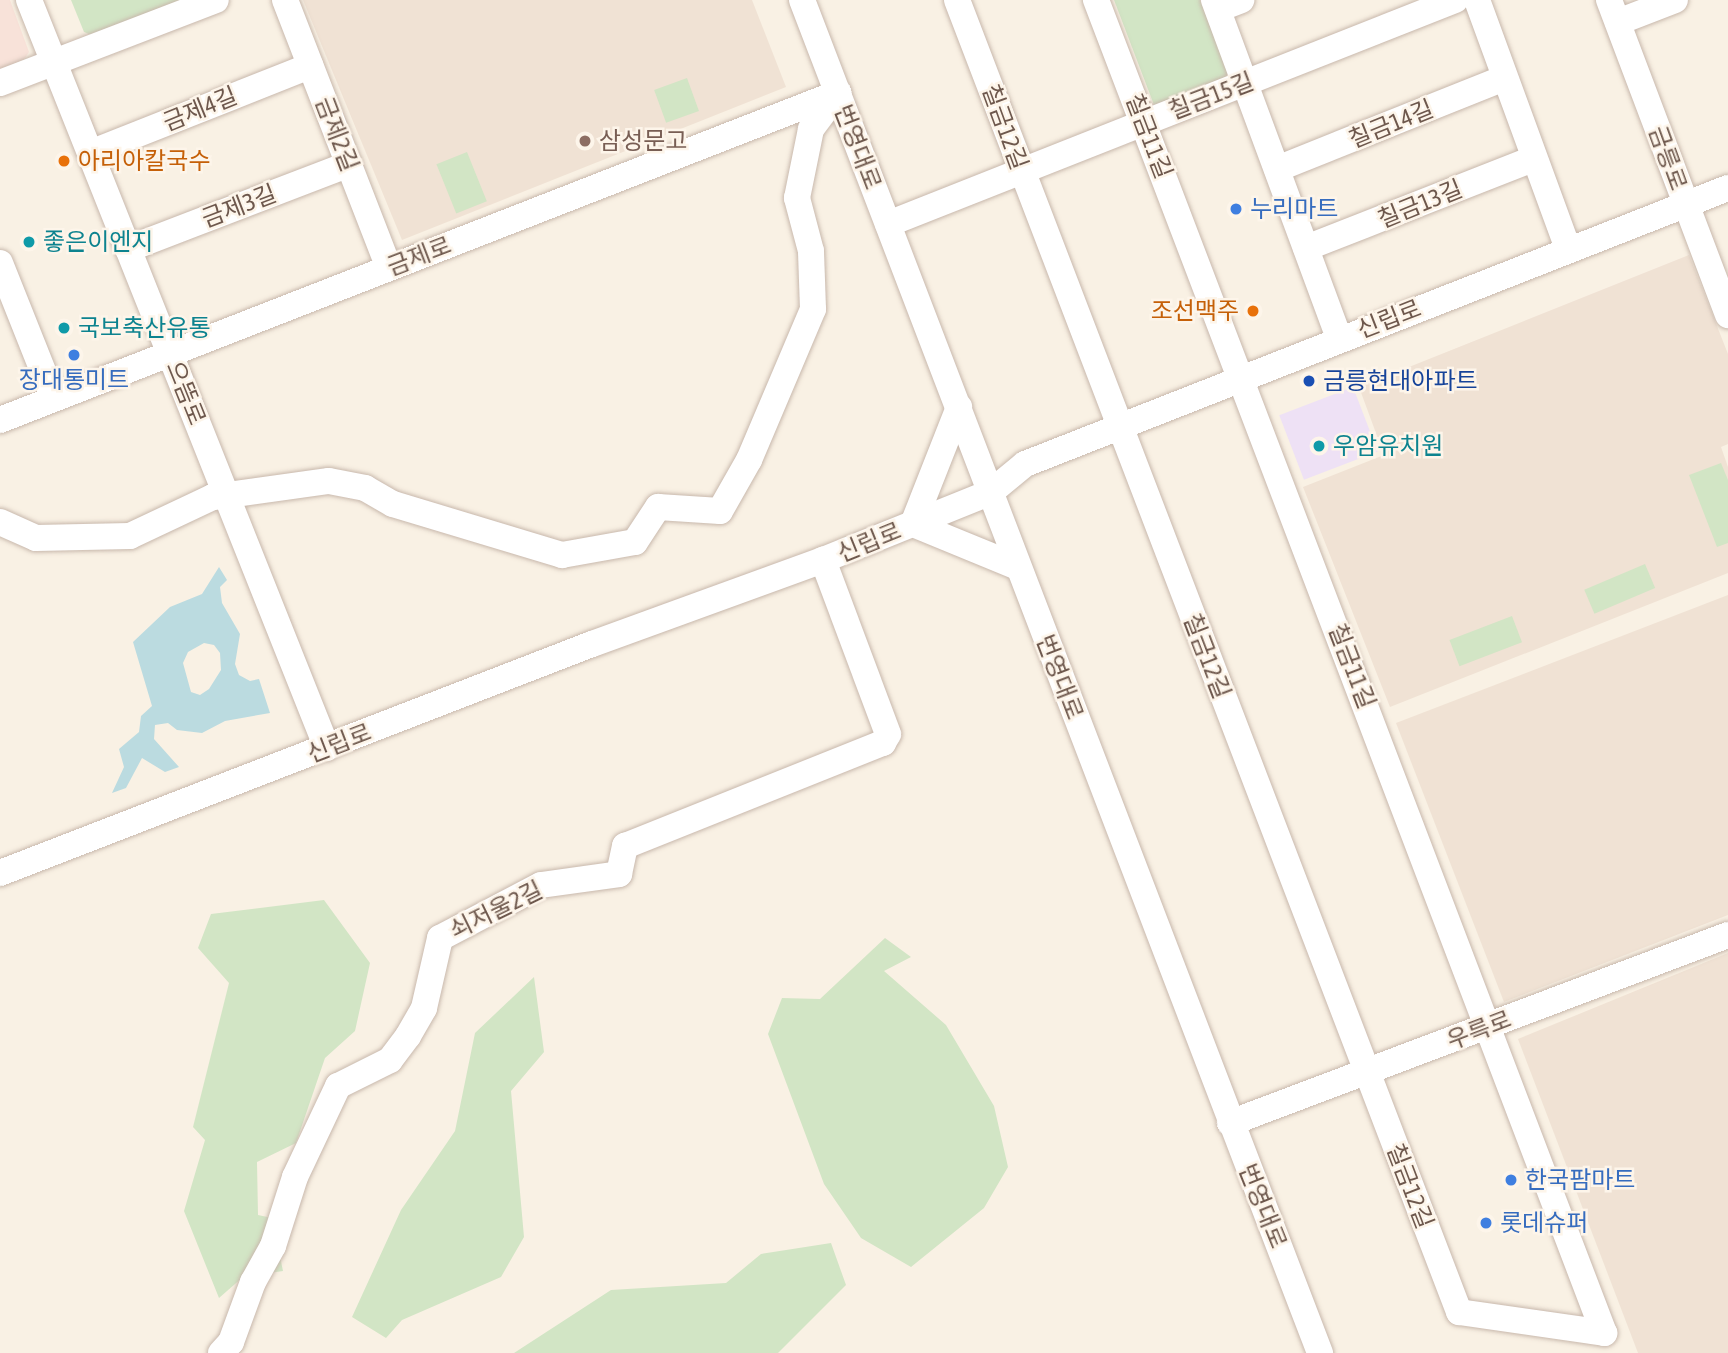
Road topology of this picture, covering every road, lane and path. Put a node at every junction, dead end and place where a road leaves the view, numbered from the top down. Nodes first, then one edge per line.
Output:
1 (29, 0) edge
2 (216, 0) edge
3 (285, 0) edge
4 (802, 0) edge
5 (957, 0) edge
6 (1096, 0) edge
7 (1455, 0) edge
8 (1477, 0) edge
9 (1675, 0) edge
10 (1224, 3) edge
11 (1613, 11) edge
12 (54, 63) junction
13 (310, 66) junction
14 (1504, 78) junction
15 (1245, 82) junction
16 (0, 83) edge
17 (838, 93) junction
18 (1143, 122) junction
19 (90, 153) junction
20 (1533, 159) junction
21 (349, 164) junction
22 (1277, 169) junction
23 (1021, 171) junction
24 (1728, 188) edge
25 (1685, 204) junction
26 (888, 224) junction
27 (1306, 248) junction
28 (128, 249) junction
29 (1568, 249) junction
30 (0, 263) edge
31 (389, 268) junction
32 (6, 296) edge
33 (1728, 315) edge
34 (1339, 338) junction
35 (170, 353) junction
36 (1242, 377) junction
37 (54, 399) junction
38 (959, 407) junction
39 (0, 420) edge
40 (1119, 426) junction
41 (990, 492) junction
42 (226, 494) junction
43 (0, 522) edge
44 (913, 524) junction
45 (823, 560) junction
46 (1018, 567) junction
47 (327, 748) junction
48 (0, 873) edge
49 (1728, 935) edge
50 (1489, 1026) junction
51 (1367, 1073) junction
52 (1230, 1123) junction
53 (1459, 1312) joint
54 (1312, 1345) edge
55 (221, 1353) edge
56 (1339, 1353) edge

1 - 12 street, 으뜸로
2 - 12 street
3 - 13 street, 금제2길
4 - 17 street, 번영대로
5 - 23 street, 칠금12길
6 - 18 street, 칠금11길
7 - 15 street, 칠금15길
8 - 14 street
9 - 11 street
10 - 15 street
11 - 25 street, 금릉로
12 - 16 street
12 - 19 street, 으뜸로
13 - 19 street, 금제4길
13 - 21 street, 금제2길
14 - 20 street
14 - 22 street, 칠금14길
15 - 18 street, 칠금15길
15 - 22 street
17 - 26 street, 번영대로
17 - 31 street, 금제로
17 - 42 street
18 - 23 street, 칠금15길
18 - 36 street, 칠금11길
19 - 28 street, 으뜸로
20 - 27 street, 칠금13길
20 - 29 street
21 - 28 street, 금제3길
21 - 31 street, 금제2길
22 - 27 street
23 - 26 street, 칠금15길
23 - 40 street, 칠금12길
24 - 25 street, 신립로
25 - 29 street, 신립로
25 - 33 street, 금릉로
26 - 38 street, 번영대로
27 - 34 street
28 - 35 street, 으뜸로
29 - 34 street, 신립로
30 - 32 street
31 - 35 street, 금제로
32 - 37 street
34 - 36 street, 신립로
35 - 37 street, 금제로
35 - 42 street, 으뜸로
36 - 40 street, 신립로
36 - 50 street, 칠금11길
37 - 39 street, 금제로
38 - 41 street, 번영대로
38 - 44 street
40 - 41 street, 신립로
40 - 51 street, 칠금12길
41 - 44 street, 신립로
41 - 46 street, 번영대로
42 - 43 street
42 - 47 street, 으뜸로
44 - 45 street, 신립로
44 - 46 street
45 - 47 street, 신립로
45 - 55 street, 쇠저울2길
46 - 52 street, 번영대로
47 - 48 street, 신립로
49 - 50 street, 우륵로
50 - 51 street, 우륵로
50 - 53 street, 칠금11길
51 - 52 street, 우륵로
51 - 53 street, 칠금12길
52 - 54 street, 번영대로
54 - 56 street

